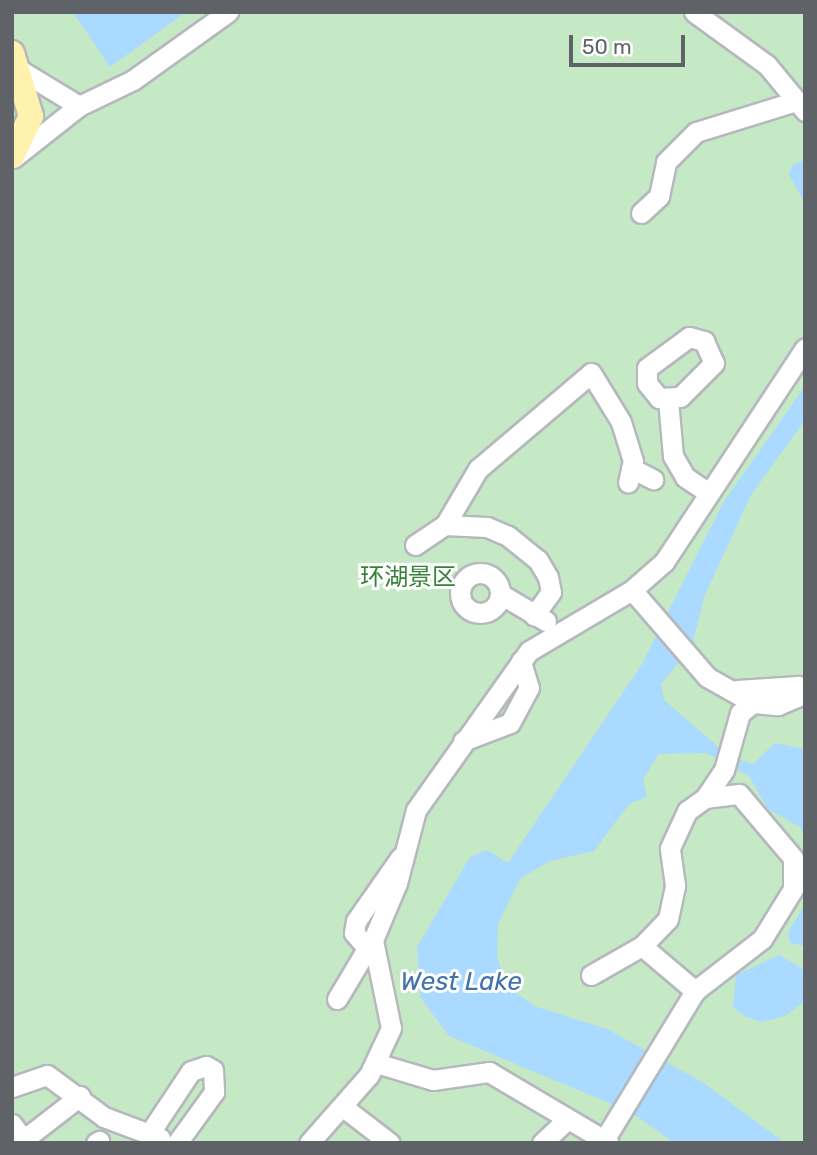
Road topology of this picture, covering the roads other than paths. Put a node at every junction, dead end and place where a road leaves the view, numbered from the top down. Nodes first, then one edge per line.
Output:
1 (228, 12) edge
2 (694, 12) edge
3 (15, 64) edge
4 (79, 106) junction
5 (801, 106) edge
6 (12, 157) edge
7 (641, 213) dead end
8 (805, 348) edge
9 (668, 400) dead end
10 (653, 479) dead end
11 (709, 493) junction
12 (445, 525) junction
13 (415, 545) dead end
14 (632, 590) junction
15 (502, 595) dead end
16 (534, 615) junction
17 (561, 629) junction
18 (522, 661) junction
19 (737, 690) junction
20 (804, 697) edge
21 (752, 703) junction
22 (463, 741) junction
23 (705, 798) junction
24 (799, 854) edge
25 (642, 946) junction
26 (371, 950) junction
27 (591, 975) dead end
28 (695, 991) junction
29 (337, 999) dead end
30 (376, 1063) junction
31 (12, 1087) edge
32 (80, 1096) junction
33 (343, 1107) junction
34 (567, 1120) junction
35 (12, 1124) edge
36 (159, 1137) edge
37 (34, 1139) edge
38 (606, 1142) edge
39 (177, 1143) edge
40 (309, 1143) edge
41 (390, 1143) edge
42 (542, 1143) edge

1 - 4 street
2 - 5 street
3 - 4 street
3 - 6 main road
4 - 6 street
5 - 7 street
8 - 11 street
9 - 11 street
10 - 12 street
11 - 14 street
12 - 13 street
12 - 16 street
14 - 17 street
14 - 19 street
15 - 16 street
16 - 17 street
17 - 18 street
18 - 22 street
18 - 22 street
19 - 20 street
19 - 21 street
20 - 21 street
21 - 23 street
22 - 26 street
23 - 24 street
23 - 25 street
24 - 28 street
25 - 27 street
25 - 28 street
26 - 29 street
26 - 30 street
28 - 38 street
30 - 33 street
30 - 34 street
31 - 32 street
32 - 36 street
32 - 37 street
33 - 40 street
33 - 41 street
34 - 38 street
34 - 42 street
35 - 37 street
36 - 39 street

